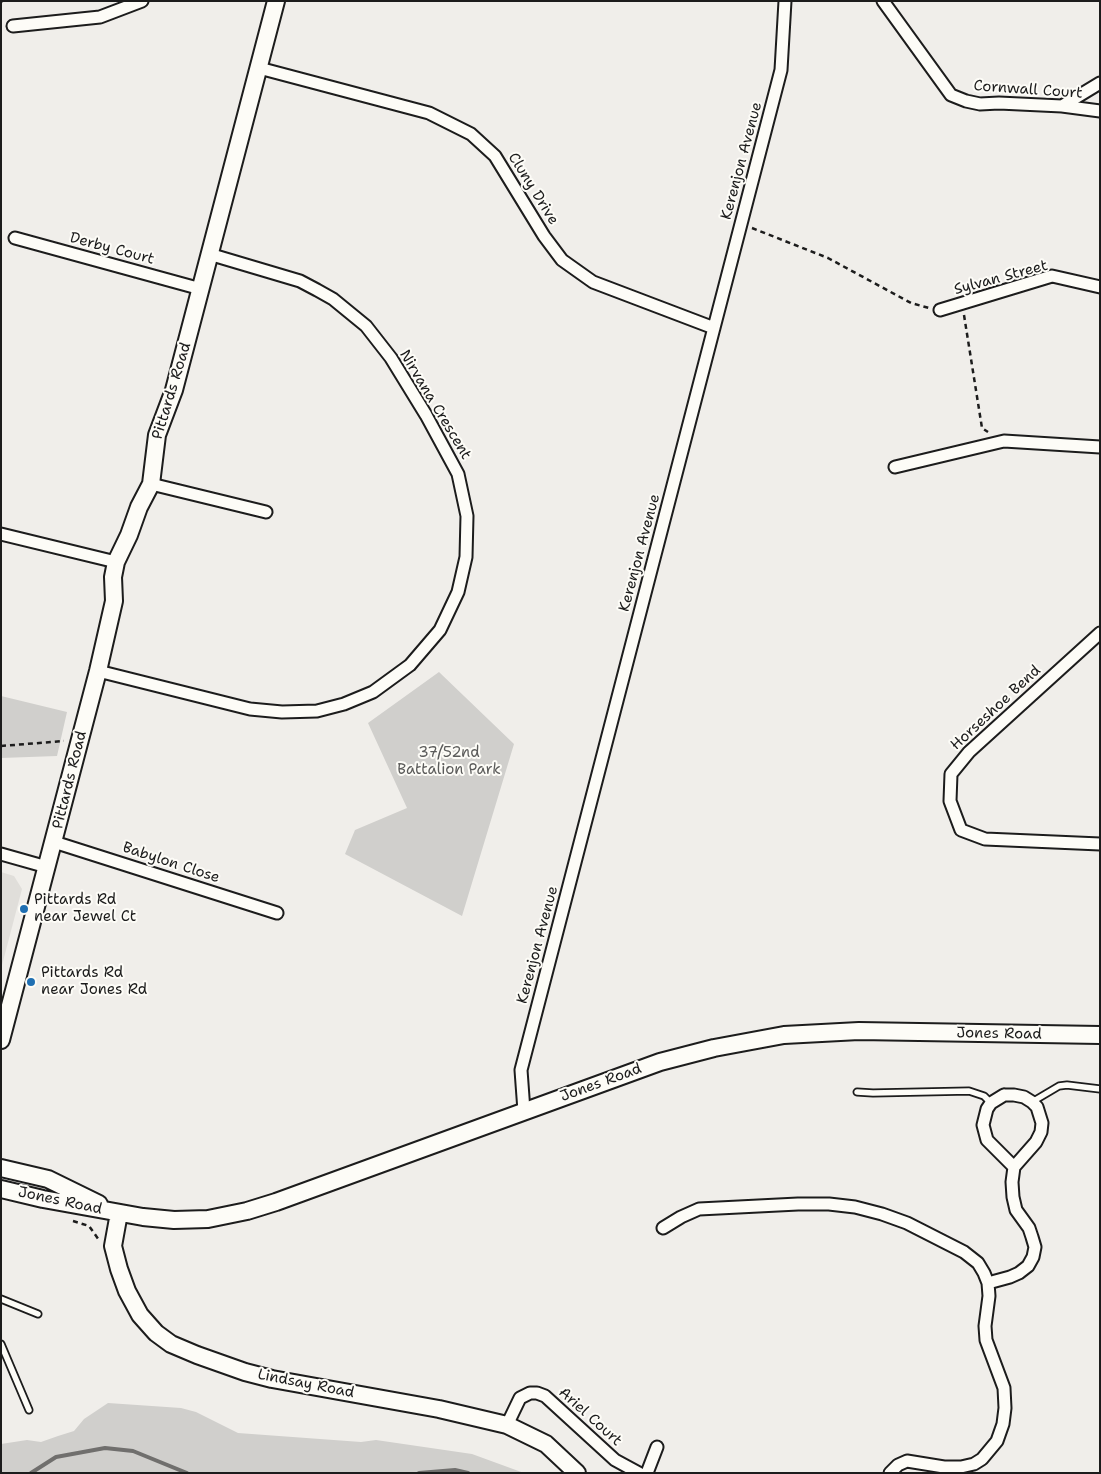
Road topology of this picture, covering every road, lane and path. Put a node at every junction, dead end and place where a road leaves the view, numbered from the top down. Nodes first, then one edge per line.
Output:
1 (142, 1) edge
2 (276, 1) edge
3 (785, 1) edge
4 (883, 1) edge
5 (13, 26) dead end
6 (259, 68) junction
7 (1100, 83) edge
8 (1062, 106) junction
9 (1100, 111) edge
10 (742, 223) junction
11 (15, 238) dead end
12 (209, 254) junction
13 (1100, 287) edge
14 (201, 289) junction
15 (962, 304) junction
16 (940, 310) joint
17 (714, 328) junction
18 (1004, 442) junction
19 (1100, 447) edge
20 (895, 467) dead end
21 (152, 484) junction
22 (266, 512) dead end
23 (1, 534) edge
24 (116, 562) junction
25 (1100, 633) edge
26 (98, 671) junction
27 (64, 741) dead end
28 (1, 746) edge
29 (54, 842) junction
30 (1100, 844) edge
31 (1, 854) edge
32 (47, 867) junction
33 (277, 913) dead end
34 (1100, 1035) edge
35 (1, 1040) edge
36 (1100, 1089) edge
37 (857, 1092) dead end
38 (1032, 1102) junction
39 (991, 1103) junction
40 (524, 1111) junction
41 (1014, 1167) junction
42 (1, 1168) edge
43 (1, 1189) edge
44 (119, 1213) junction
45 (64, 1218) dead end
46 (663, 1228) dead end
47 (113, 1246) junction
48 (988, 1283) junction
49 (1, 1299) edge
50 (38, 1314) dead end
51 (1, 1344) edge
52 (29, 1410) dead end
53 (507, 1425) junction
54 (657, 1447) dead end
55 (577, 1473) edge
56 (639, 1473) edge
57 (647, 1473) edge
58 (890, 1473) edge

1 - 5 street
2 - 6 street, Pittards Road
3 - 10 street, Kerenjon Avenue
4 - 8 street, Cornwall Court
6 - 12 street, Pittards Road
6 - 17 street, Cluny Drive
7 - 8 street
8 - 9 street, Cornwall Court
10 - 16 path
10 - 17 street, Kerenjon Avenue
11 - 14 street, Derby Court
12 - 14 street, Pittards Road
12 - 26 street, Nirvana Crescent
13 - 15 street, Sylvan Street
14 - 21 street, Pittards Road
15 - 16 street, Sylvan Street
15 - 18 path
17 - 40 street, Kerenjon Avenue
18 - 19 street
18 - 20 street
21 - 22 street
21 - 24 street, Pittards Road
23 - 24 street
24 - 26 street, Pittards Road
25 - 30 street, Horseshoe Bend
26 - 29 street, Pittards Road
27 - 28 path
29 - 32 street, Pittards Road
29 - 33 street, Babylon Close
31 - 32 street
32 - 35 street, Pittards Road
34 - 40 street, Jones Road
36 - 38 lane
37 - 39 lane
38 - 39 street
38 - 41 street
39 - 41 street
40 - 44 street, Jones Road
41 - 48 street
42 - 44 street, Jones Road
43 - 44 street, Jones Road
44 - 47 street, Lindsay Road
45 - 47 path
46 - 48 street
47 - 53 street, Lindsay Road
48 - 58 street
49 - 50 lane
51 - 52 lane
53 - 55 street, Lindsay Road
53 - 56 street, Ariel Court
54 - 57 street

